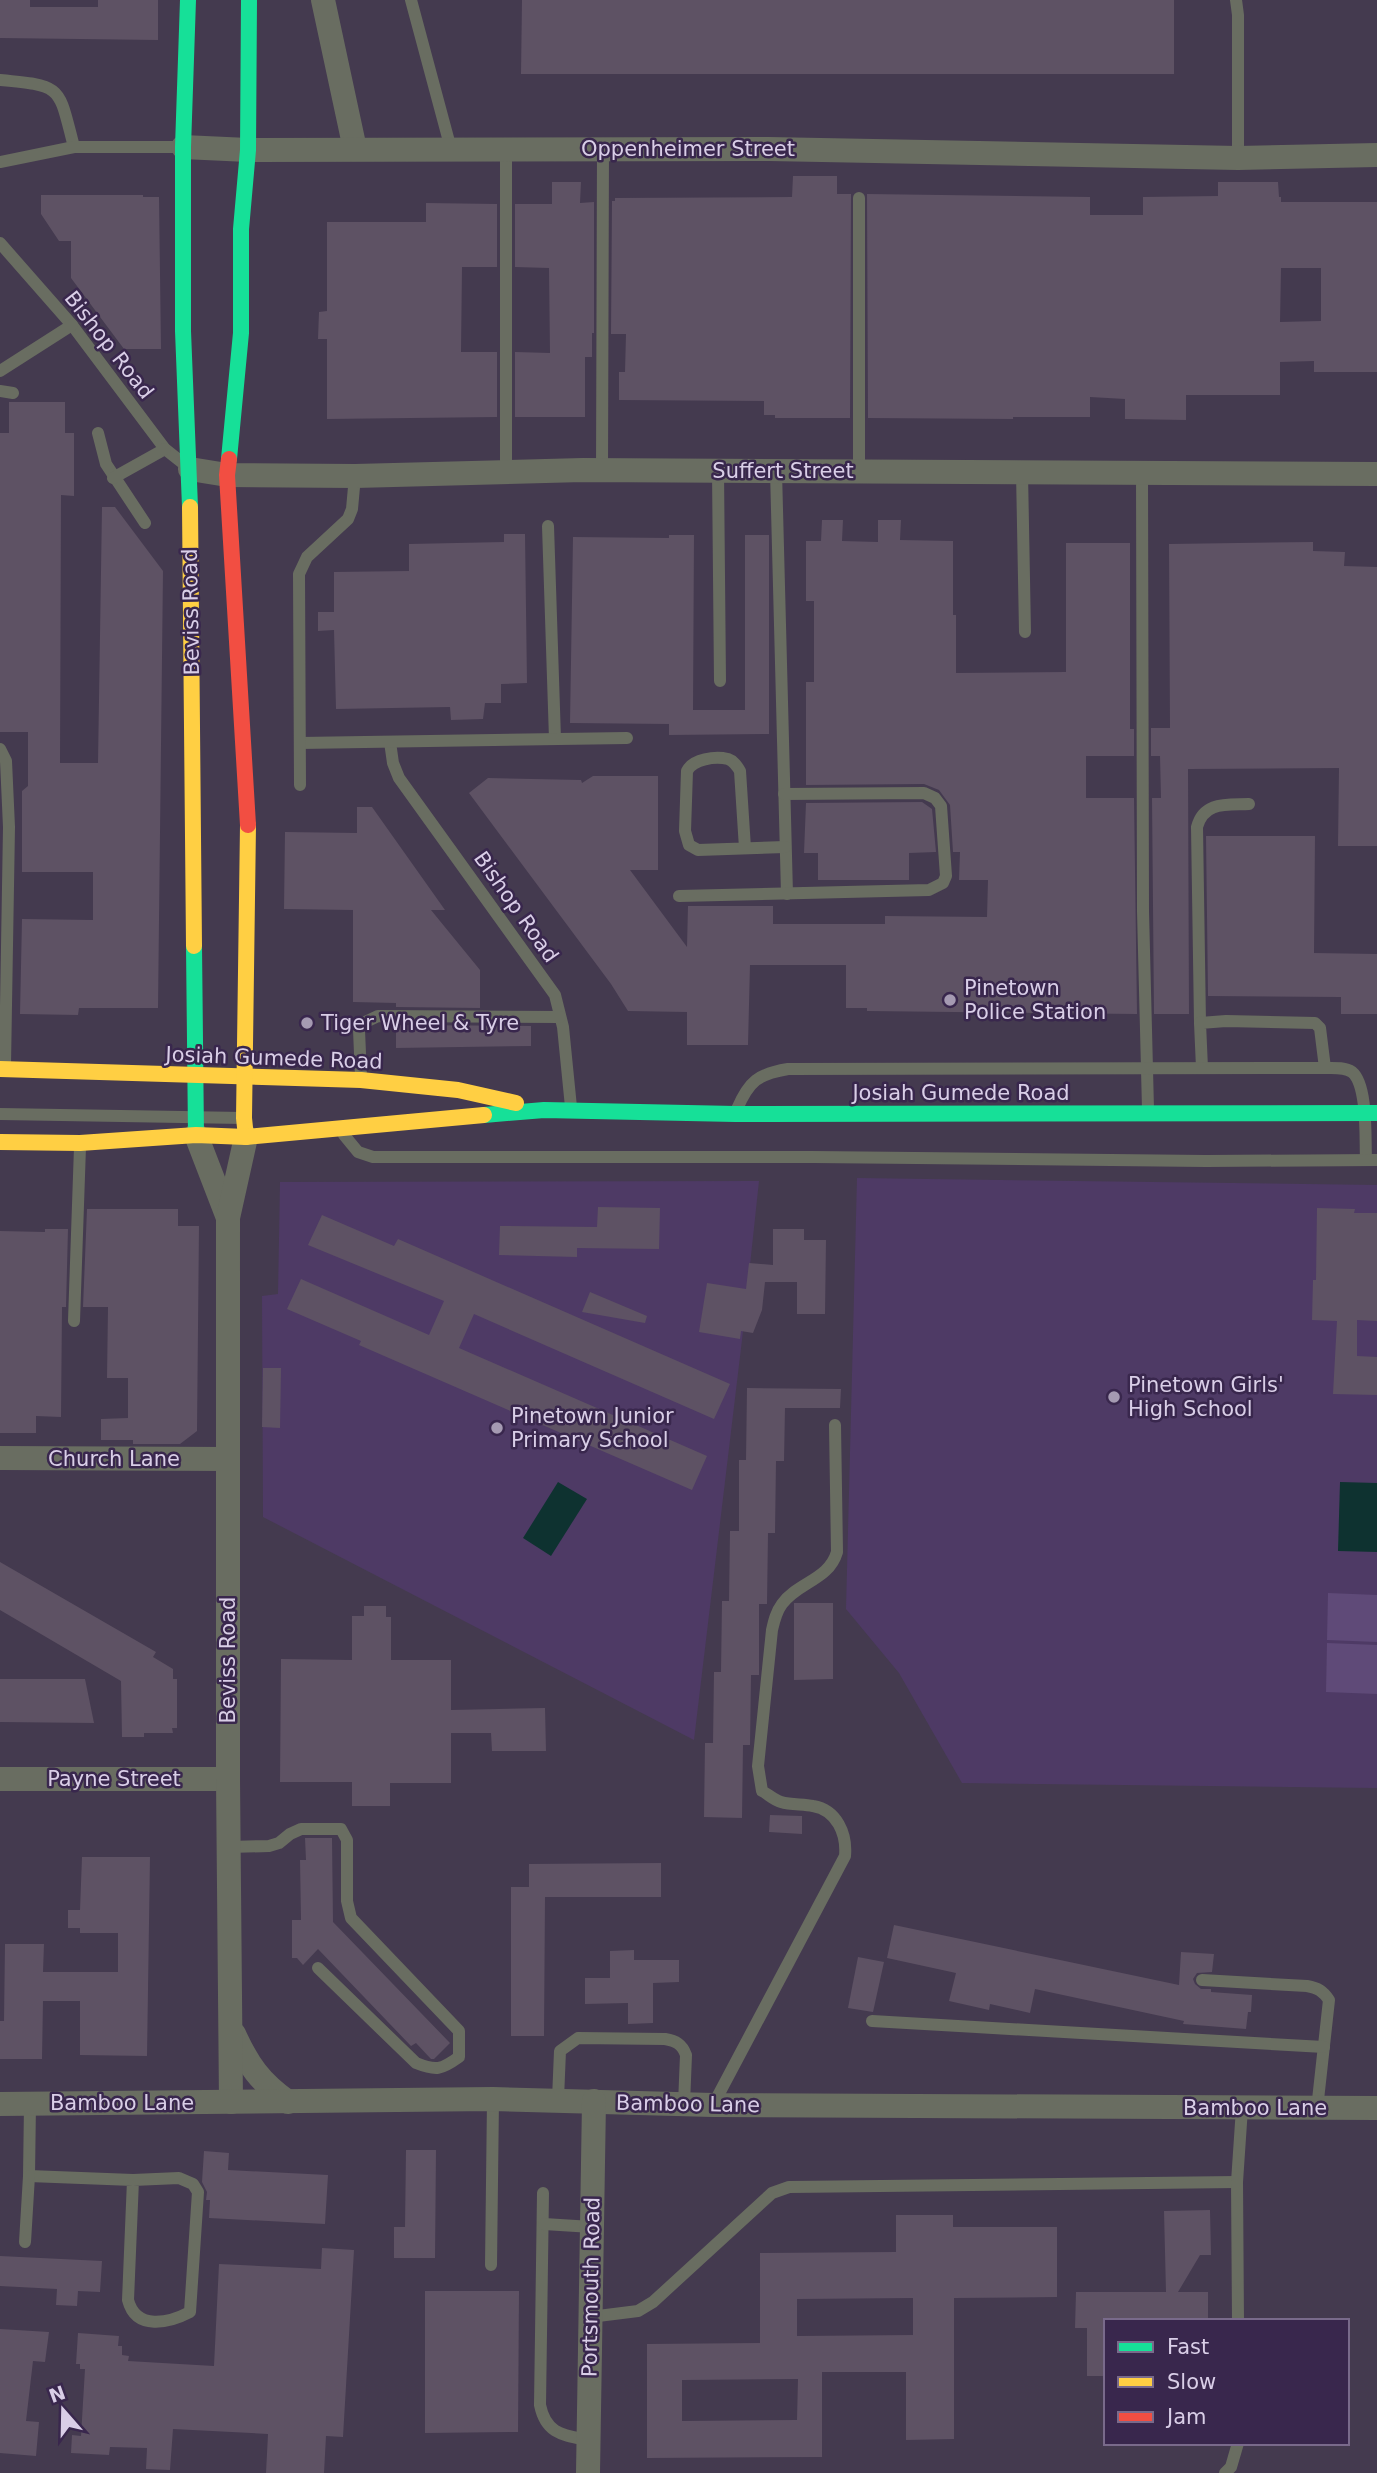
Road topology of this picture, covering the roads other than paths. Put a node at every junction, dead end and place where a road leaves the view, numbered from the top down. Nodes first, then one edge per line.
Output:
1 (188, 0) edge
2 (249, 0) edge
3 (323, 0) edge
4 (411, 0) edge
5 (1236, 0) edge
6 (0, 80) edge
7 (74, 146) junction
8 (183, 147) junction
9 (355, 149) junction
10 (452, 149) junction
11 (506, 149) junction
12 (603, 149) junction
13 (248, 150) junction
14 (1377, 155) edge
15 (1238, 158) junction
16 (0, 162) edge
17 (859, 198) dead end
18 (0, 243) edge
19 (72, 325) junction
20 (0, 371) edge
21 (98, 433) dead end
22 (165, 449) junction
23 (190, 469) junction
24 (602, 470) junction
25 (506, 471) junction
26 (718, 471) junction
27 (775, 471) junction
28 (859, 471) junction
29 (1022, 472) junction
30 (1142, 473) junction
31 (1377, 474) edge
32 (227, 475) junction
33 (355, 475) junction
34 (113, 478) junction
35 (145, 523) dead end
36 (548, 526) dead end
37 (1025, 632) dead end
38 (720, 681) dead end
39 (627, 738) dead end
40 (555, 739) junction
41 (390, 741) junction
42 (300, 743) junction
43 (0, 748) edge
44 (300, 785) dead end
45 (784, 794) junction
46 (1249, 804) dead end
47 (785, 847) junction
48 (744, 848) junction
49 (787, 894) junction
50 (678, 896) dead end
51 (560, 1017) junction
52 (1200, 1023) junction
53 (1147, 1068) junction
54 (1202, 1068) junction
55 (1325, 1068) junction
56 (3, 1069) edge
57 (196, 1076) junction
58 (245, 1078) junction
59 (361, 1080) junction
60 (544, 1110) junction
61 (571, 1111) junction
62 (1371, 1113) edge
63 (0, 1114) edge
64 (735, 1114) junction
65 (1148, 1114) junction
66 (196, 1126) junction
67 (245, 1127) junction
68 (339, 1129) junction
69 (0, 1142) edge
70 (80, 1143) junction
71 (1371, 1159) edge
72 (228, 1218) junction
73 (74, 1321) dead end
74 (835, 1425) dead end
75 (0, 1458) edge
76 (228, 1459) junction
77 (0, 1779) edge
78 (228, 1779) junction
79 (229, 1847) junction
80 (318, 1968) dead end
81 (1202, 1980) dead end
82 (872, 2021) dead end
83 (230, 2027) junction
84 (1324, 2047) junction
85 (493, 2099) junction
86 (558, 2099) junction
87 (594, 2101) junction
88 (231, 2102) junction
89 (288, 2102) junction
90 (0, 2104) edge
91 (30, 2104) junction
92 (684, 2104) junction
93 (713, 2105) junction
94 (1242, 2108) junction
95 (1377, 2108) edge
96 (1317, 2109) junction
97 (29, 2176) junction
98 (133, 2180) junction
99 (1237, 2182) junction
100 (543, 2193) dead end
101 (544, 2224) junction
102 (592, 2227) junction
103 (25, 2242) dead end
104 (491, 2265) dead end
105 (590, 2317) junction
106 (1238, 2319) edge
107 (588, 2440) junction
108 (1237, 2445) edge
109 (588, 2473) edge
110 (1225, 2473) edge

1 - 8 main road, Beviss Road
2 - 13 main road, Beviss Road
3 - 9 street
4 - 10 lane
5 - 15 lane
6 - 7 lane
7 - 8 lane, Oppenheimer Street
7 - 16 lane, Oppenheimer Street
8 - 13 street, Oppenheimer Street
8 - 23 main road, Beviss Road
9 - 10 street, Oppenheimer Street
9 - 13 street, Oppenheimer Street
10 - 11 street, Oppenheimer Street
11 - 12 street, Oppenheimer Street
11 - 25 lane
12 - 15 street, Oppenheimer Street
12 - 24 lane
13 - 32 main road, Beviss Road
14 - 15 street, Oppenheimer Street
17 - 28 lane
18 - 19 lane, Bishop Road
19 - 20 lane
19 - 22 lane, Bishop Road
21 - 34 lane
22 - 23 lane, Bishop Road
22 - 34 lane
23 - 32 street, Suffert Street
23 - 57 main road, Beviss Road
24 - 25 street, Suffert Street
24 - 26 street, Suffert Street
25 - 33 street, Suffert Street
26 - 27 street, Suffert Street
26 - 38 lane
27 - 28 street, Suffert Street
27 - 45 lane
28 - 29 street, Suffert Street
29 - 30 street, Suffert Street
29 - 37 lane
30 - 31 street, Suffert Street
30 - 53 lane
32 - 33 street, Suffert Street
32 - 58 main road, Beviss Road
33 - 42 lane
34 - 35 lane
36 - 40 lane
39 - 40 lane
40 - 41 lane
41 - 42 lane
41 - 51 lane, Bishop Road
42 - 44 lane
43 - 56 lane
45 - 47 lane
45 - 49 lane
46 - 52 lane
47 - 48 lane
47 - 49 lane
48 - 48 lane
49 - 50 lane
51 - 59 lane
51 - 61 lane, Bishop Road
52 - 54 lane
52 - 55 lane
53 - 54 lane
53 - 64 lane
53 - 65 lane
54 - 55 lane
55 - 62 lane
56 - 57 main road, Josiah Gumede Road
57 - 58 main road, Josiah Gumede Road
57 - 66 main road, Beviss Road
58 - 59 main road, Josiah Gumede Road
58 - 67 main road, Beviss Road
59 - 60 main road, Josiah Gumede Road
60 - 61 main road, Josiah Gumede Road
60 - 68 main road, Josiah Gumede Road
61 - 64 main road, Josiah Gumede Road
62 - 65 main road, Josiah Gumede Road
62 - 71 lane
63 - 66 lane
64 - 65 main road, Josiah Gumede Road
66 - 67 main road, Josiah Gumede Road
66 - 70 main road, Josiah Gumede Road
66 - 72 street, Beviss Road
67 - 68 main road, Josiah Gumede Road
67 - 72 street, Beviss Road
68 - 71 lane
69 - 70 main road, Josiah Gumede Road
70 - 73 lane
72 - 76 street, Beviss Road
74 - 93 lane
75 - 76 street, Church Lane
76 - 78 street, Beviss Road
77 - 78 street, Payne Street
78 - 79 street, Beviss Road
79 - 80 lane
79 - 83 street, Beviss Road
81 - 84 lane
82 - 84 lane
83 - 88 street, Beviss Road
83 - 89 street
84 - 96 lane
85 - 86 street, Bamboo Lane
85 - 89 street, Bamboo Lane
85 - 104 lane
86 - 87 street, Bamboo Lane
86 - 92 lane
87 - 92 street, Bamboo Lane
87 - 102 street, Portsmouth Road
88 - 89 street, Bamboo Lane
88 - 91 street, Bamboo Lane
90 - 91 street, Bamboo Lane
91 - 97 lane
92 - 93 street, Bamboo Lane
93 - 94 street, Bamboo Lane
94 - 96 street, Bamboo Lane
94 - 99 lane
95 - 96 street, Bamboo Lane
97 - 98 lane
97 - 103 lane
98 - 98 lane
99 - 105 lane
99 - 106 lane
100 - 101 lane
101 - 102 lane
101 - 107 lane
102 - 105 street, Portsmouth Road
105 - 107 street, Portsmouth Road
107 - 109 street, Portsmouth Road
108 - 110 lane

